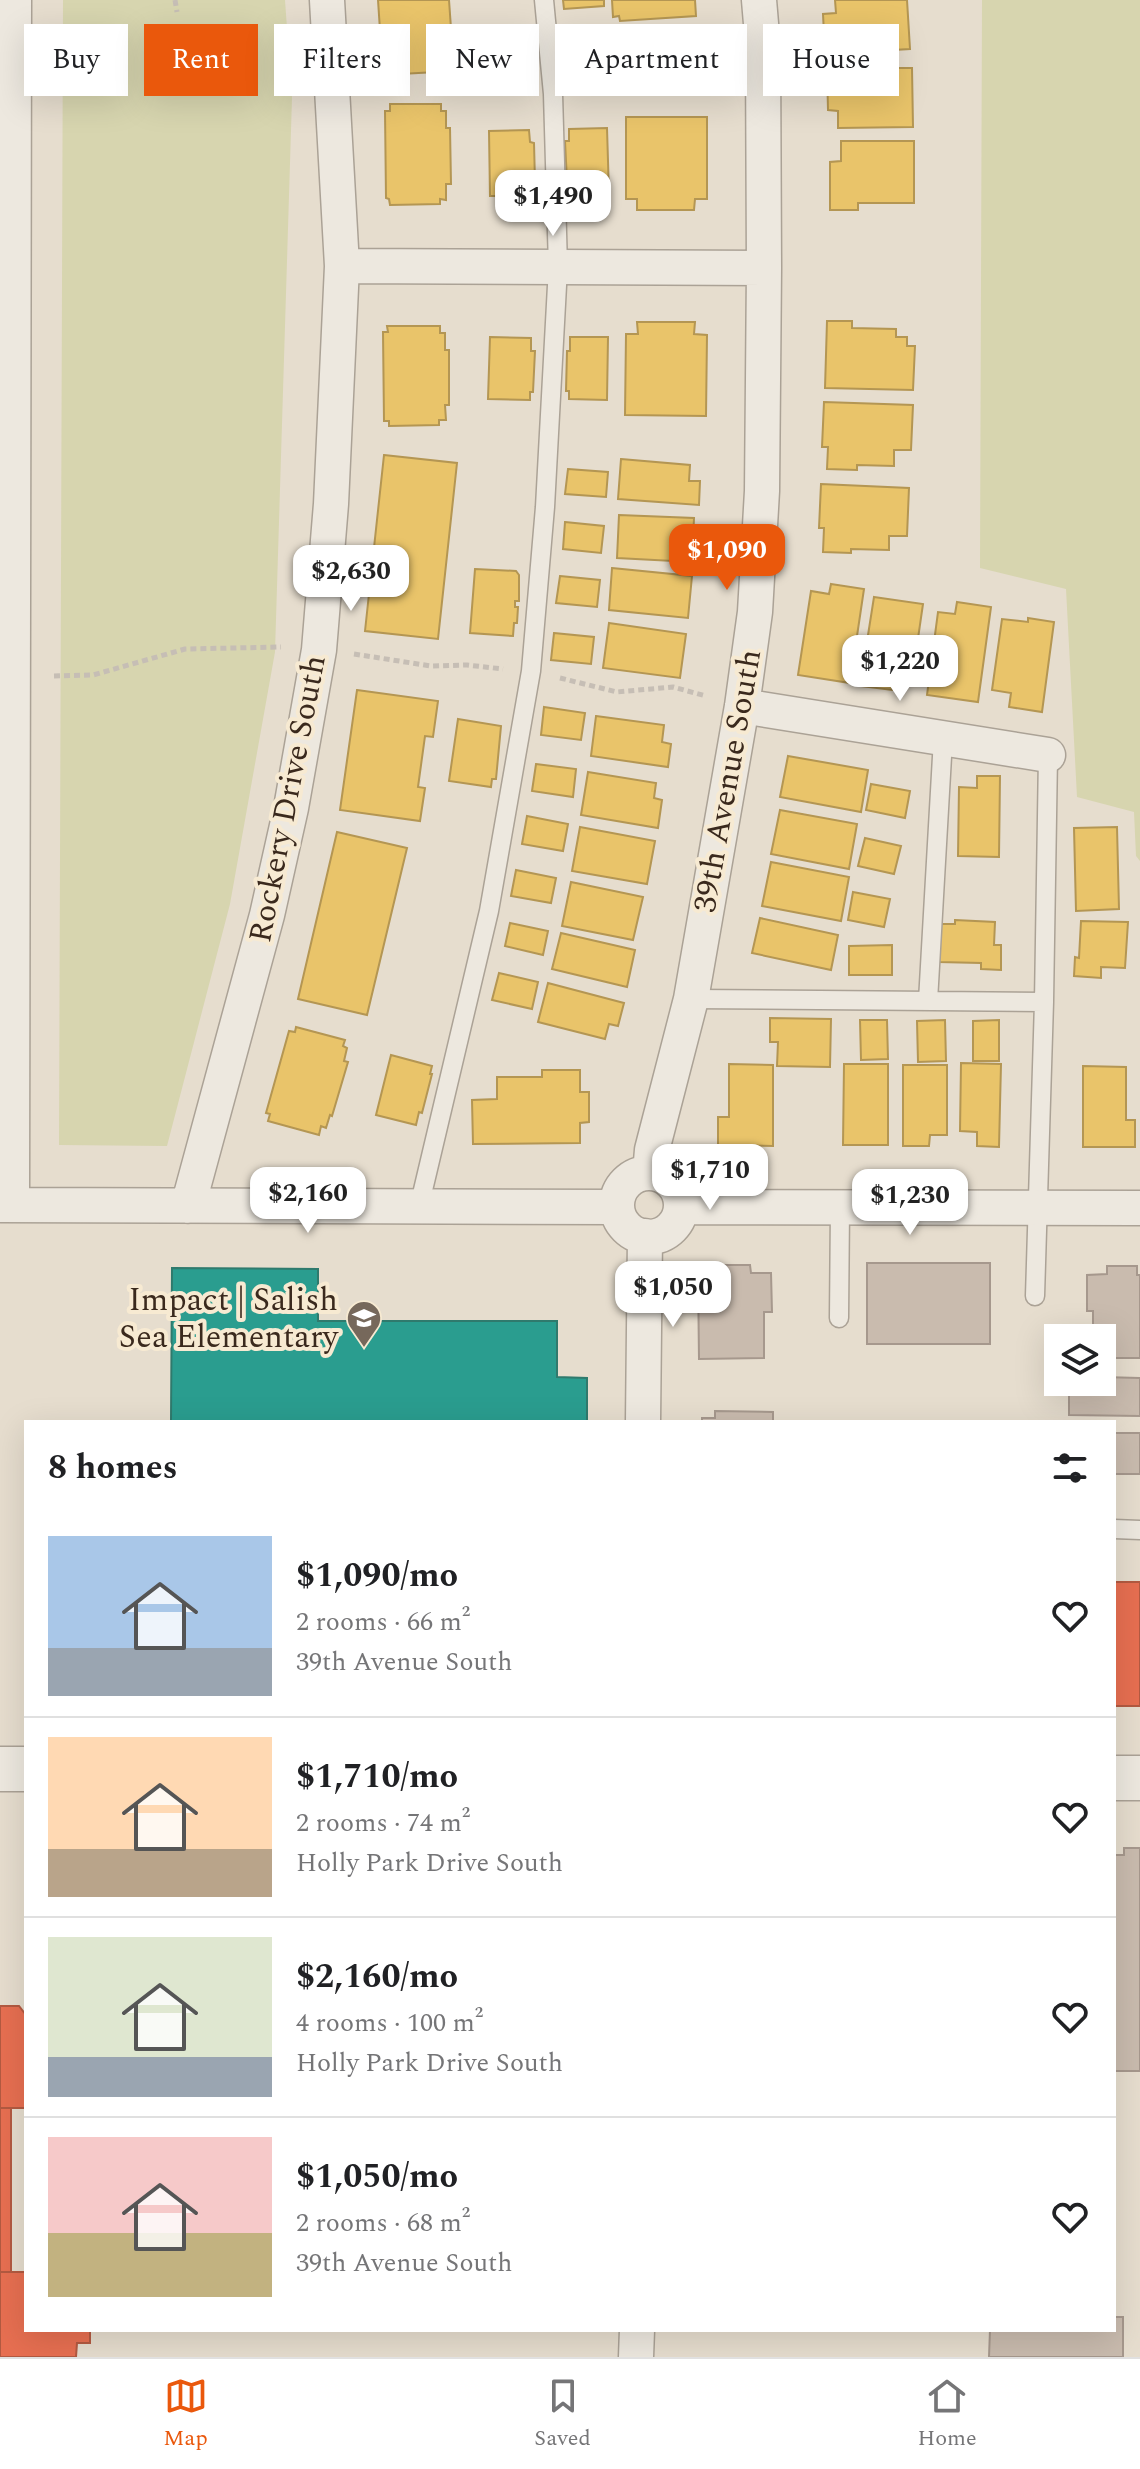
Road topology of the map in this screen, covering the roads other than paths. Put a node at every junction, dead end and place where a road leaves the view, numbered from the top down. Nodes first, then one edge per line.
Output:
1 (14, 0) edge
2 (327, 0) edge
3 (544, 0) edge
4 (759, 0) edge
5 (342, 266) junction
6 (558, 267) junction
7 (764, 268) junction
8 (6, 673) edge
9 (742, 706) junction
10 (943, 739) junction
11 (1048, 755) joint
12 (691, 999) junction
13 (928, 1001) junction
14 (1044, 1002) junction
15 (650, 1173) junction
16 (6, 1205) edge
17 (188, 1206) junction
18 (419, 1207) junction
19 (617, 1207) junction
20 (681, 1207) junction
21 (840, 1208) junction
22 (1140, 1208) edge
23 (1037, 1209) junction
24 (645, 1236) junction
25 (1035, 1296) dead end
26 (839, 1318) dead end
27 (643, 1420) edge
28 (1116, 1529) edge
29 (1140, 1530) edge
30 (0, 1769) edge
31 (24, 1769) edge
32 (1116, 1778) edge
33 (1140, 1778) edge
34 (637, 2332) edge
35 (636, 2357) edge

1 - 8 street
2 - 5 street, Rockery Drive South
3 - 6 lane
4 - 7 street, 39th Avenue South
5 - 6 street
5 - 17 street, Rockery Drive South
6 - 7 street
6 - 18 lane
7 - 9 street, 39th Avenue South
8 - 16 street
9 - 10 street
9 - 12 street, 39th Avenue South
10 - 11 street
10 - 13 lane
11 - 14 lane
12 - 13 lane
12 - 15 street, 39th Avenue South
13 - 14 lane
14 - 23 lane
15 - 19 street
15 - 20 street
16 - 17 street
17 - 18 street
18 - 19 street
19 - 24 street
20 - 21 street
20 - 24 street
21 - 23 street
21 - 26 lane
22 - 23 street
23 - 25 lane
24 - 27 street
28 - 29 lane
30 - 31 street
32 - 33 street
34 - 35 street

